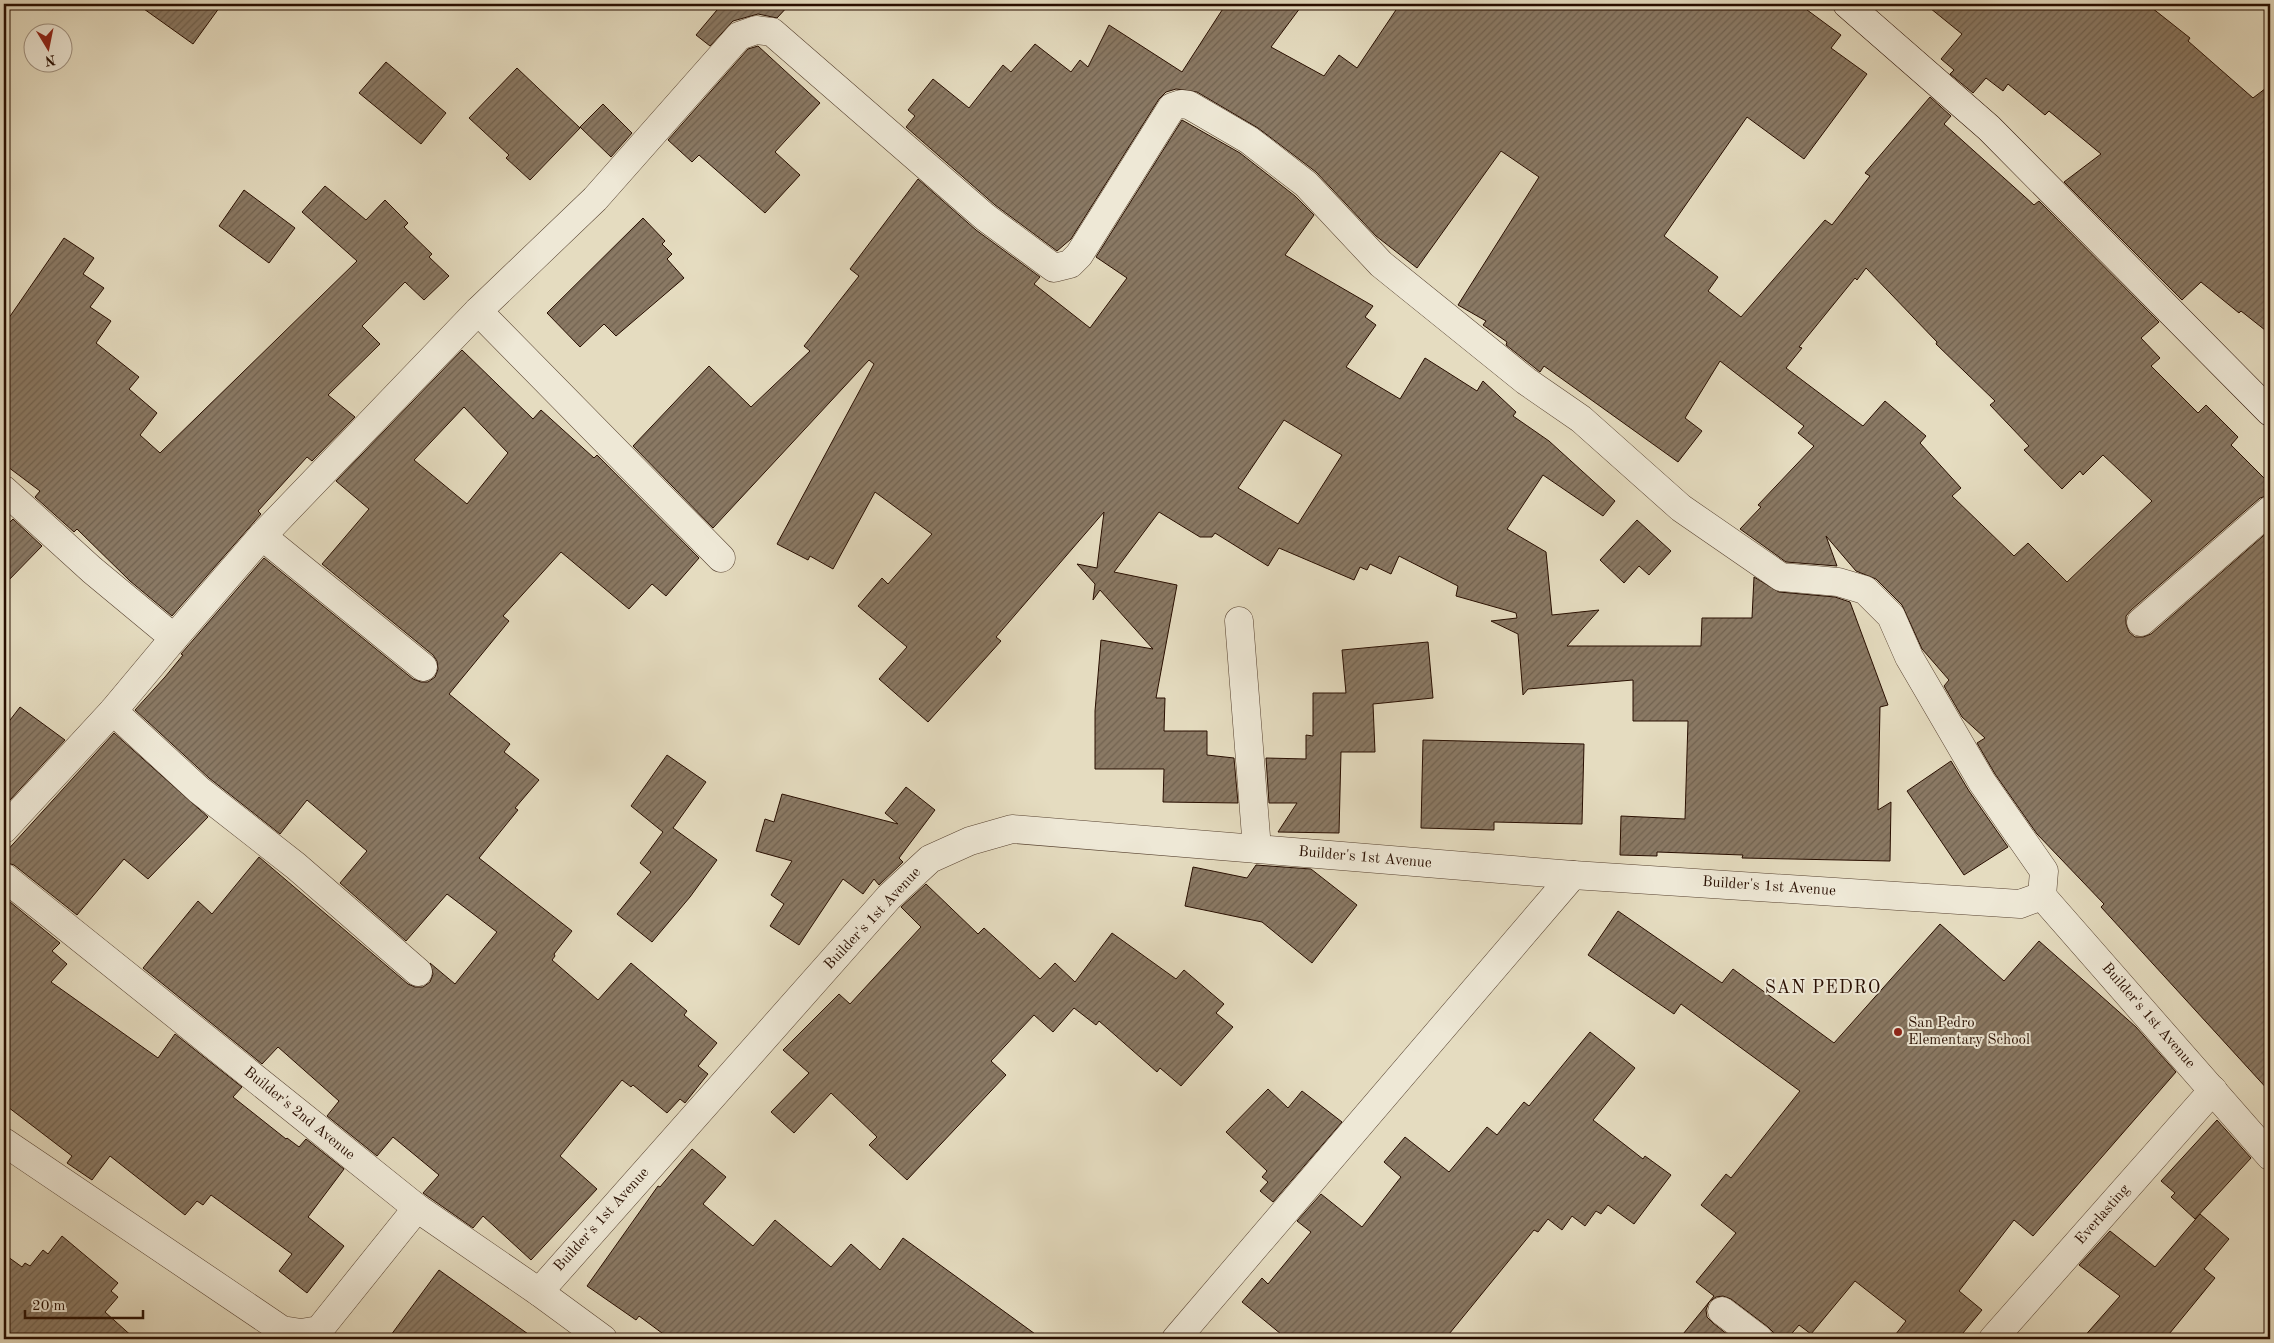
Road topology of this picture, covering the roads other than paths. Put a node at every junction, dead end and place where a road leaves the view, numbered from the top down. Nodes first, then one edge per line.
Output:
1 (1847, 4) edge
2 (478, 311) junction
3 (2270, 412) edge
4 (4, 490) edge
5 (2270, 510) edge
6 (262, 536) junction
7 (721, 558) dead end
8 (1239, 621) dead end
9 (2141, 622) dead end
10 (174, 638) junction
11 (423, 667) dead end
12 (113, 711) junction
13 (4, 829) edge
14 (1257, 849) junction
15 (1573, 875) junction
16 (4, 878) edge
17 (2042, 896) junction
18 (418, 972) dead end
19 (2214, 1090) junction
20 (4, 1142) edge
21 (2270, 1156) edge
22 (417, 1208) junction
23 (539, 1292) junction
24 (1722, 1311) dead end
25 (603, 1339) edge
26 (1176, 1339) edge
27 (1759, 1339) edge
28 (1994, 1339) edge

1 - 3 street
2 - 6 street
2 - 7 street
2 - 17 street
4 - 10 street
5 - 9 street
6 - 10 street
6 - 11 street
8 - 14 street
10 - 12 street
12 - 13 street
12 - 18 street
14 - 15 street, Builder's 1st Avenue
14 - 23 street, Builder's 1st Avenue
15 - 17 street, Builder's 1st Avenue
15 - 26 street
16 - 22 street, Builder's 2nd Avenue
17 - 19 street, Builder's 1st Avenue
19 - 21 street, Builder's 1st Avenue
19 - 28 street, Everlasting
20 - 22 street
22 - 23 street, Builder's 2nd Avenue
23 - 25 street, Builder's 2nd Avenue
24 - 27 street

